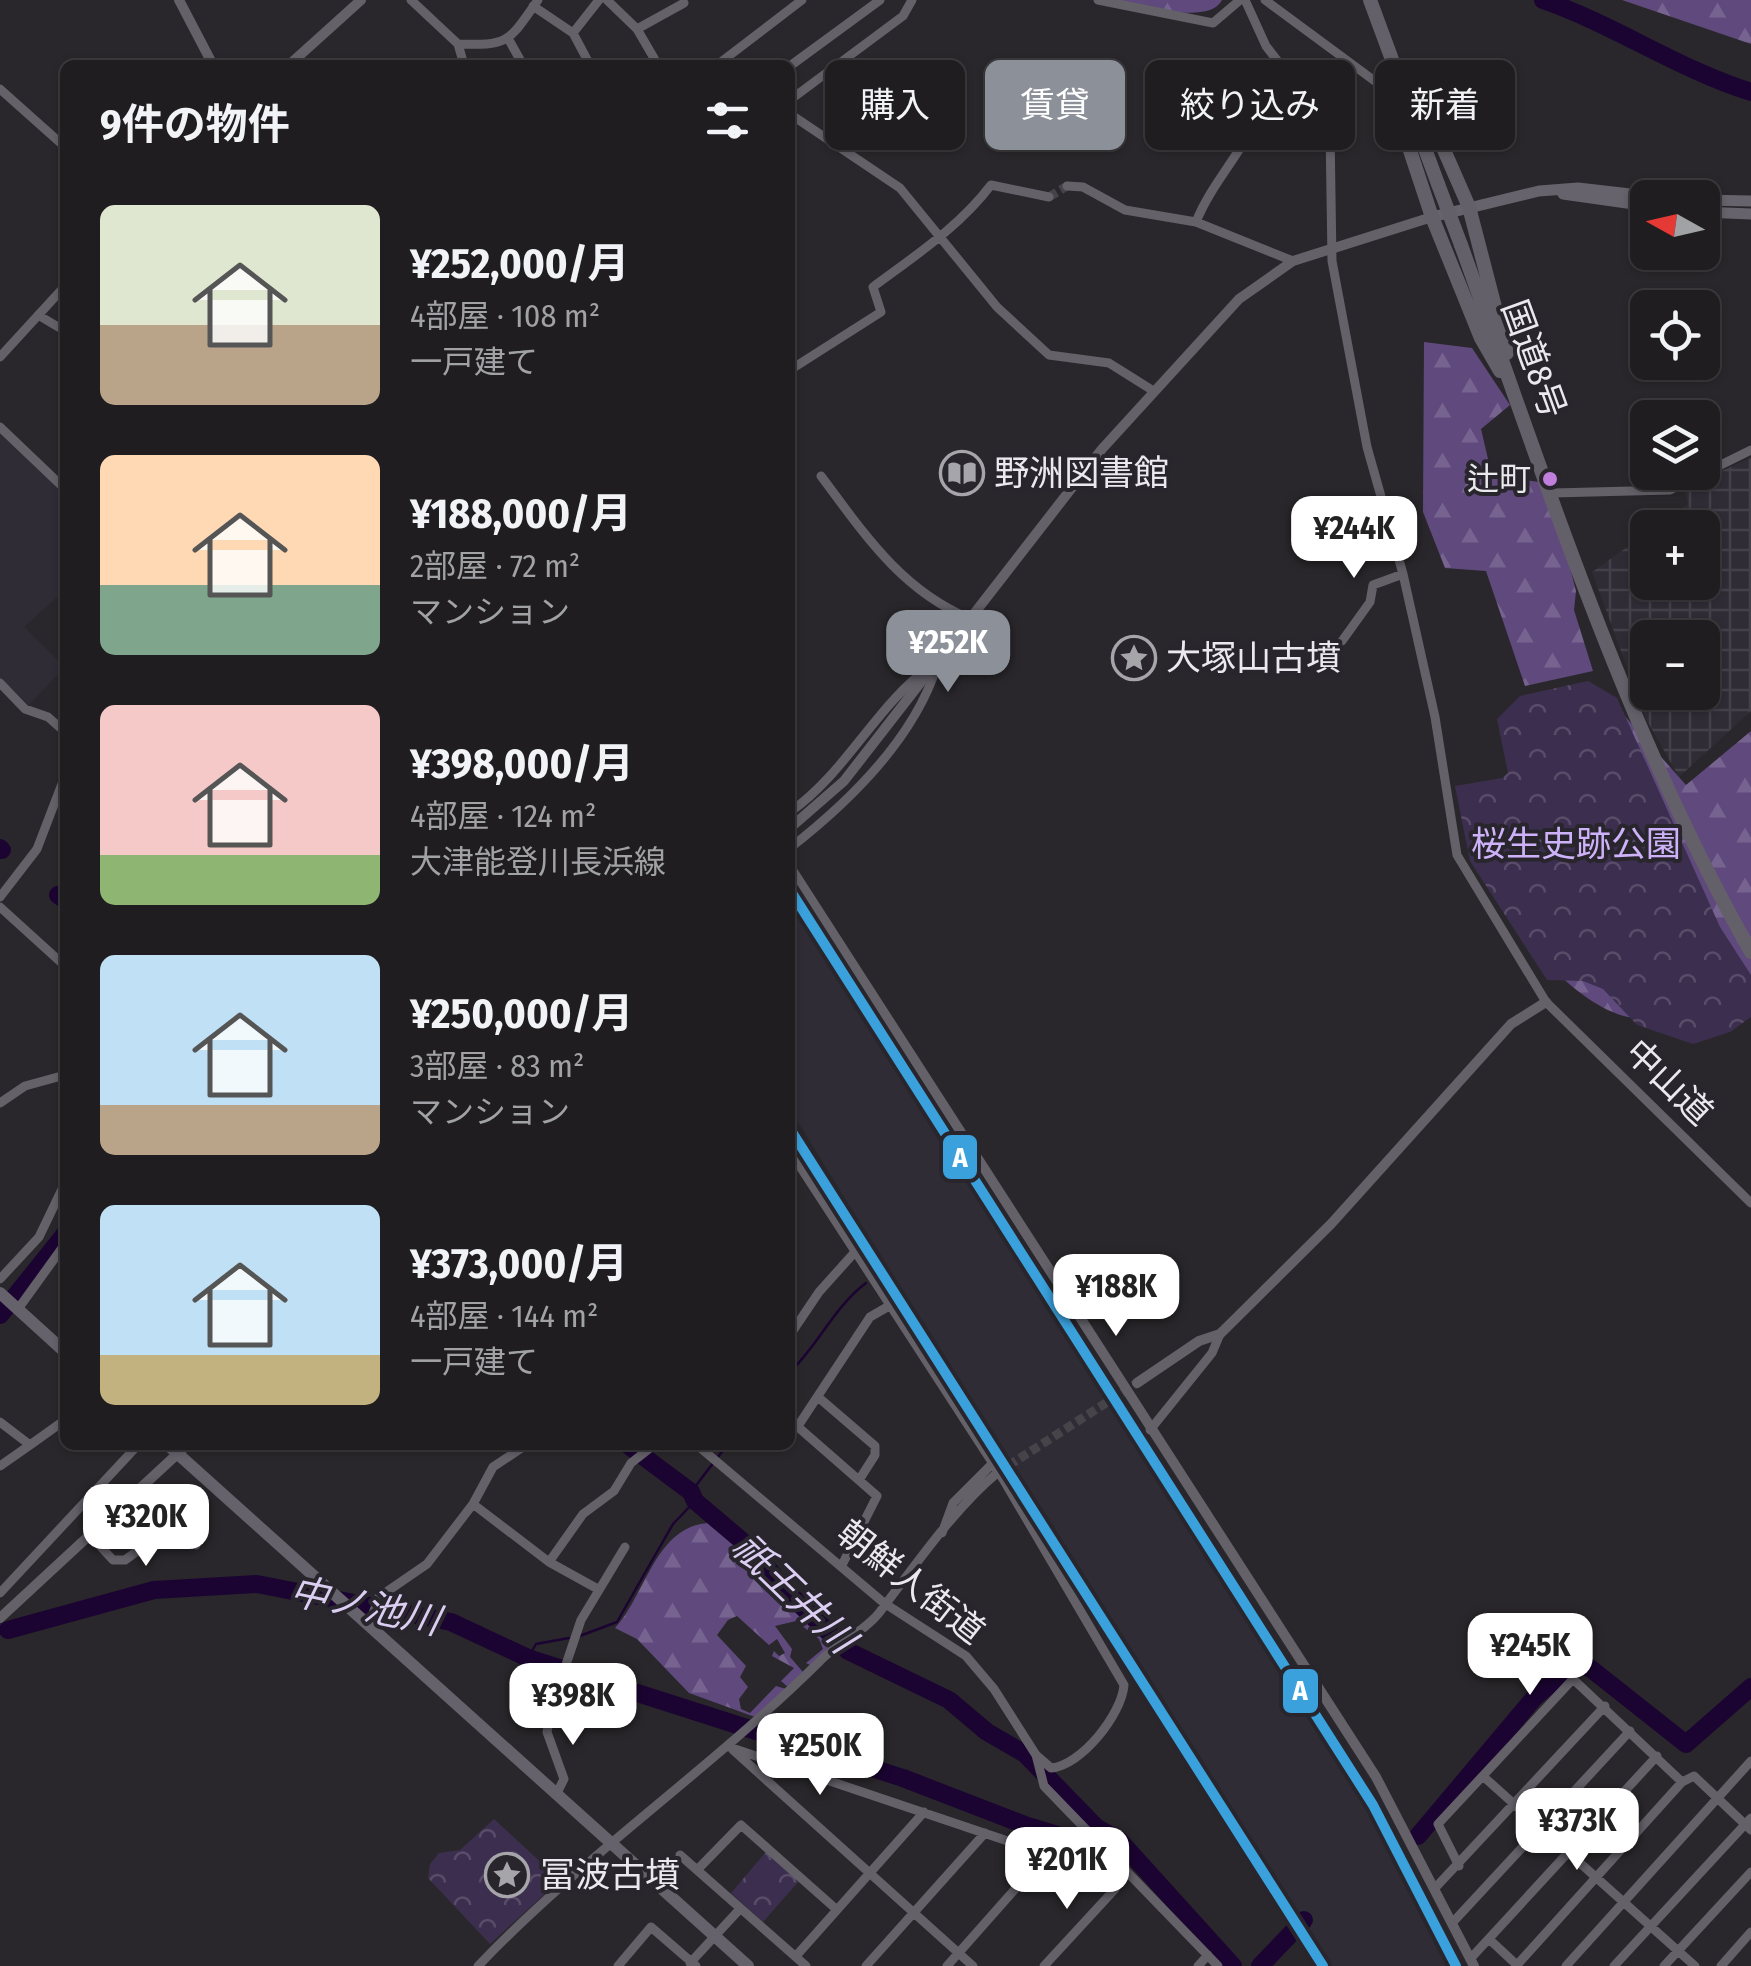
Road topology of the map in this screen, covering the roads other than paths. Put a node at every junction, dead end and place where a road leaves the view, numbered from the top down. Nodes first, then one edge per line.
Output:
1 (179, 0) edge
2 (361, 0) edge
3 (411, 0) edge
4 (599, 0) edge
5 (608, 0) edge
6 (802, 0) edge
7 (880, 0) edge
8 (912, 0) edge
9 (1098, 0) edge
10 (1243, 0) edge
11 (1265, 0) edge
12 (1370, 0) edge
13 (536, 3) edge
14 (684, 3) dead end
15 (637, 29) junction
16 (573, 33) junction
17 (509, 40) junction
18 (458, 44) junction
19 (210, 60) edge
20 (295, 60) edge
21 (463, 60) edge
22 (520, 60) edge
23 (587, 60) edge
24 (655, 60) edge
25 (724, 60) edge
26 (1392, 60) edge
27 (795, 62) edge
28 (1375, 82) edge
29 (0, 90) edge
30 (795, 96) edge
31 (795, 117) edge
32 (60, 143) edge
33 (1238, 150) edge
34 (1410, 150) edge
35 (1426, 150) edge
36 (1444, 150) edge
37 (1067, 186) dead end
38 (1539, 191) junction
39 (1630, 194) edge
40 (1049, 198) tunnel mouth
41 (1720, 200) edge
42 (1751, 201) edge
43 (1630, 204) edge
44 (1468, 207) junction
45 (1720, 213) edge
46 (1751, 214) edge
47 (1432, 217) junction
48 (1196, 222) junction
49 (942, 236) junction
50 (1332, 250) junction
51 (1293, 261) junction
52 (60, 291) edge
53 (38, 314) junction
54 (60, 328) edge
55 (0, 357) edge
56 (795, 367) edge
57 (1513, 388) junction
58 (1152, 390) junction
59 (0, 428) edge
60 (1751, 450) edge
61 (821, 476) dead end
62 (60, 483) edge
63 (1553, 493) junction
64 (1403, 574) junction
65 (968, 618) junction
66 (1342, 641) dead end
67 (938, 660) junction
68 (0, 683) edge
69 (60, 728) edge
70 (60, 789) edge
71 (53, 808) junction
72 (795, 808) edge
73 (60, 811) edge
74 (795, 824) edge
75 (795, 844) edge
76 (795, 875) edge
77 (0, 896) edge
78 (0, 907) edge
79 (1751, 952) edge
80 (60, 961) edge
81 (1546, 1002) junction
82 (60, 1076) edge
83 (0, 1103) edge
84 (795, 1159) edge
85 (60, 1193) edge
86 (1751, 1203) edge
87 (60, 1251) edge
88 (854, 1252) junction
89 (0, 1280) edge
90 (1, 1294) edge
91 (889, 1306) junction
92 (17, 1308) junction
93 (795, 1327) edge
94 (1220, 1334) junction
95 (60, 1347) edge
96 (1137, 1383) tunnel mouth
97 (818, 1397) junction
98 (0, 1422) edge
99 (795, 1422) edge
100 (60, 1424) edge
101 (795, 1424) edge
102 (1150, 1430) junction
103 (30, 1445) junction
104 (133, 1450) edge
105 (176, 1450) edge
106 (180, 1450) edge
107 (518, 1450) edge
108 (648, 1450) edge
109 (704, 1450) edge
110 (0, 1466) edge
111 (995, 1468) junction
112 (858, 1480) junction
113 (189, 1501) dead end
114 (473, 1504) junction
115 (177, 1522) junction
116 (90, 1535) junction
117 (196, 1545) dead end
118 (626, 1547) dead end
119 (550, 1562) junction
120 (842, 1565) junction
121 (596, 1588) junction
122 (0, 1593) edge
123 (884, 1604) junction
124 (365, 1617) junction
125 (0, 1618) edge
126 (1605, 1706) junction
127 (1630, 1731) junction
128 (732, 1744) junction
129 (1657, 1756) junction
130 (1037, 1758) junction
131 (1751, 1761) edge
132 (1485, 1778) junction
133 (1682, 1782) junction
134 (555, 1796) junction
135 (1716, 1800) junction
136 (1514, 1804) junction
137 (924, 1812) junction
138 (1749, 1824) edge
139 (1542, 1830) junction
140 (985, 1832) junction
141 (608, 1841) junction
142 (1046, 1854) junction
143 (1569, 1854) junction
144 (680, 1856) dead end
145 (1459, 1866) junction
146 (1120, 1867) junction
147 (698, 1870) junction
148 (1751, 1872) edge
149 (871, 1875) junction
150 (1596, 1878) junction
151 (1436, 1887) junction
152 (1625, 1902) junction
153 (836, 1909) junction
154 (739, 1910) junction
155 (916, 1913) junction
156 (1454, 1921) junction
157 (1651, 1926) junction
158 (1751, 1932) edge
159 (716, 1937) junction
160 (1490, 1940) junction
161 (1678, 1951) junction
162 (959, 1953) junction
163 (1208, 1955) junction
164 (796, 1956) junction
165 (1472, 1962) edge
166 (692, 1965) edge
167 (478, 1966) edge
168 (618, 1966) edge
169 (748, 1966) edge
170 (806, 1966) edge
171 (866, 1966) edge
172 (947, 1966) edge
173 (973, 1966) edge
174 (1044, 1966) edge
175 (1198, 1966) edge
176 (1218, 1966) edge
177 (1518, 1966) edge
178 (1566, 1966) edge
179 (1614, 1966) edge
180 (1664, 1966) edge
181 (1695, 1966) edge
182 (1721, 1966) edge

1 - 19 street
2 - 20 street
3 - 18 street
4 - 16 street
5 - 15 street
6 - 25 street
7 - 27 street
8 - 30 street
9 - 10 street
10 - 50 street
11 - 28 street
12 - 26 highway, 国道8号
13 - 16 street
13 - 17 street
14 - 15 street
15 - 24 street
16 - 23 street
17 - 18 street
17 - 22 street
18 - 21 street
29 - 32 street
31 - 49 street
33 - 48 street
34 - 47 highway
35 - 57 highway, 国道8号, bridge
36 - 44 highway
37 - 48 street
38 - 39 main road
38 - 43 main road
38 - 44 main road
40 - 49 street
41 - 42 main road
44 - 47 main road
44 - 57 highway
45 - 46 main road
47 - 50 street
47 - 57 highway
48 - 51 street
49 - 56 street
49 - 58 street
50 - 51 street
50 - 64 street, 中山道
51 - 58 street
52 - 53 street
53 - 54 street
53 - 55 street
57 - 63 highway, 国道8号
58 - 65 street
59 - 62 street
60 - 63 street
61 - 65 street
63 - 79 highway, 国道8号
64 - 66 street
64 - 81 street, 中山道
65 - 67 street
67 - 72 street
67 - 74 street
67 - 75 street
68 - 69 street
70 - 71 street
71 - 73 street
71 - 77 street
76 - 102 street
78 - 80 street
81 - 86 street, 中山道
81 - 94 street
82 - 83 street
84 - 88 street
85 - 89 street
87 - 92 street
88 - 91 street
88 - 93 street
90 - 92 main road
91 - 97 street
91 - 111 street
92 - 95 main road
94 - 96 street
94 - 102 street
97 - 99 street
97 - 112 street
98 - 103 street
100 - 103 street
101 - 112 street
102 - 151 street
103 - 110 street
104 - 122 street
105 - 116 street
106 - 124 main road
107 - 114 street
108 - 119 street
109 - 120 street, 朝鮮人街道
111 - 123 street
111 - 130 street
112 - 120 street
113 - 115 street
114 - 119 street
114 - 124 street
115 - 116 street
115 - 117 street
116 - 125 street
118 - 121 street
119 - 121 street
120 - 123 street, 朝鮮人街道
121 - 134 street
123 - 128 street
123 - 130 street, 朝鮮人街道
124 - 134 main road
126 - 127 street
126 - 132 street
126 - 136 street
127 - 129 street
127 - 139 street
128 - 137 street
128 - 141 street
128 - 149 street
129 - 133 street
129 - 143 street
130 - 146 street, 朝鮮人街道
131 - 135 street
132 - 136 street
132 - 145 street
133 - 135 street
133 - 150 street
134 - 141 main road
135 - 138 street
135 - 152 street
136 - 139 street
136 - 145 street
137 - 140 street
137 - 149 street
138 - 157 street
139 - 143 street
139 - 156 street
140 - 142 street
140 - 155 street
141 - 159 main road
141 - 167 street
142 - 146 street
142 - 162 street
143 - 150 street
143 - 160 street
144 - 147 street
145 - 151 street
146 - 163 street, 朝鮮人街道
146 - 174 street
147 - 153 street
147 - 154 street
148 - 161 street
149 - 153 street
149 - 155 street
150 - 152 street
150 - 177 street
151 - 156 street
152 - 157 street
152 - 178 street
153 - 164 street
154 - 159 street
154 - 164 street
155 - 162 street
155 - 171 street
156 - 165 street
157 - 161 street
157 - 179 street
158 - 182 street
159 - 166 street
159 - 169 main road
160 - 165 street
160 - 177 street
161 - 180 street
161 - 181 street
162 - 172 street
162 - 173 street
163 - 175 street
163 - 176 street, 朝鮮人街道
164 - 170 street
166 - 168 street

